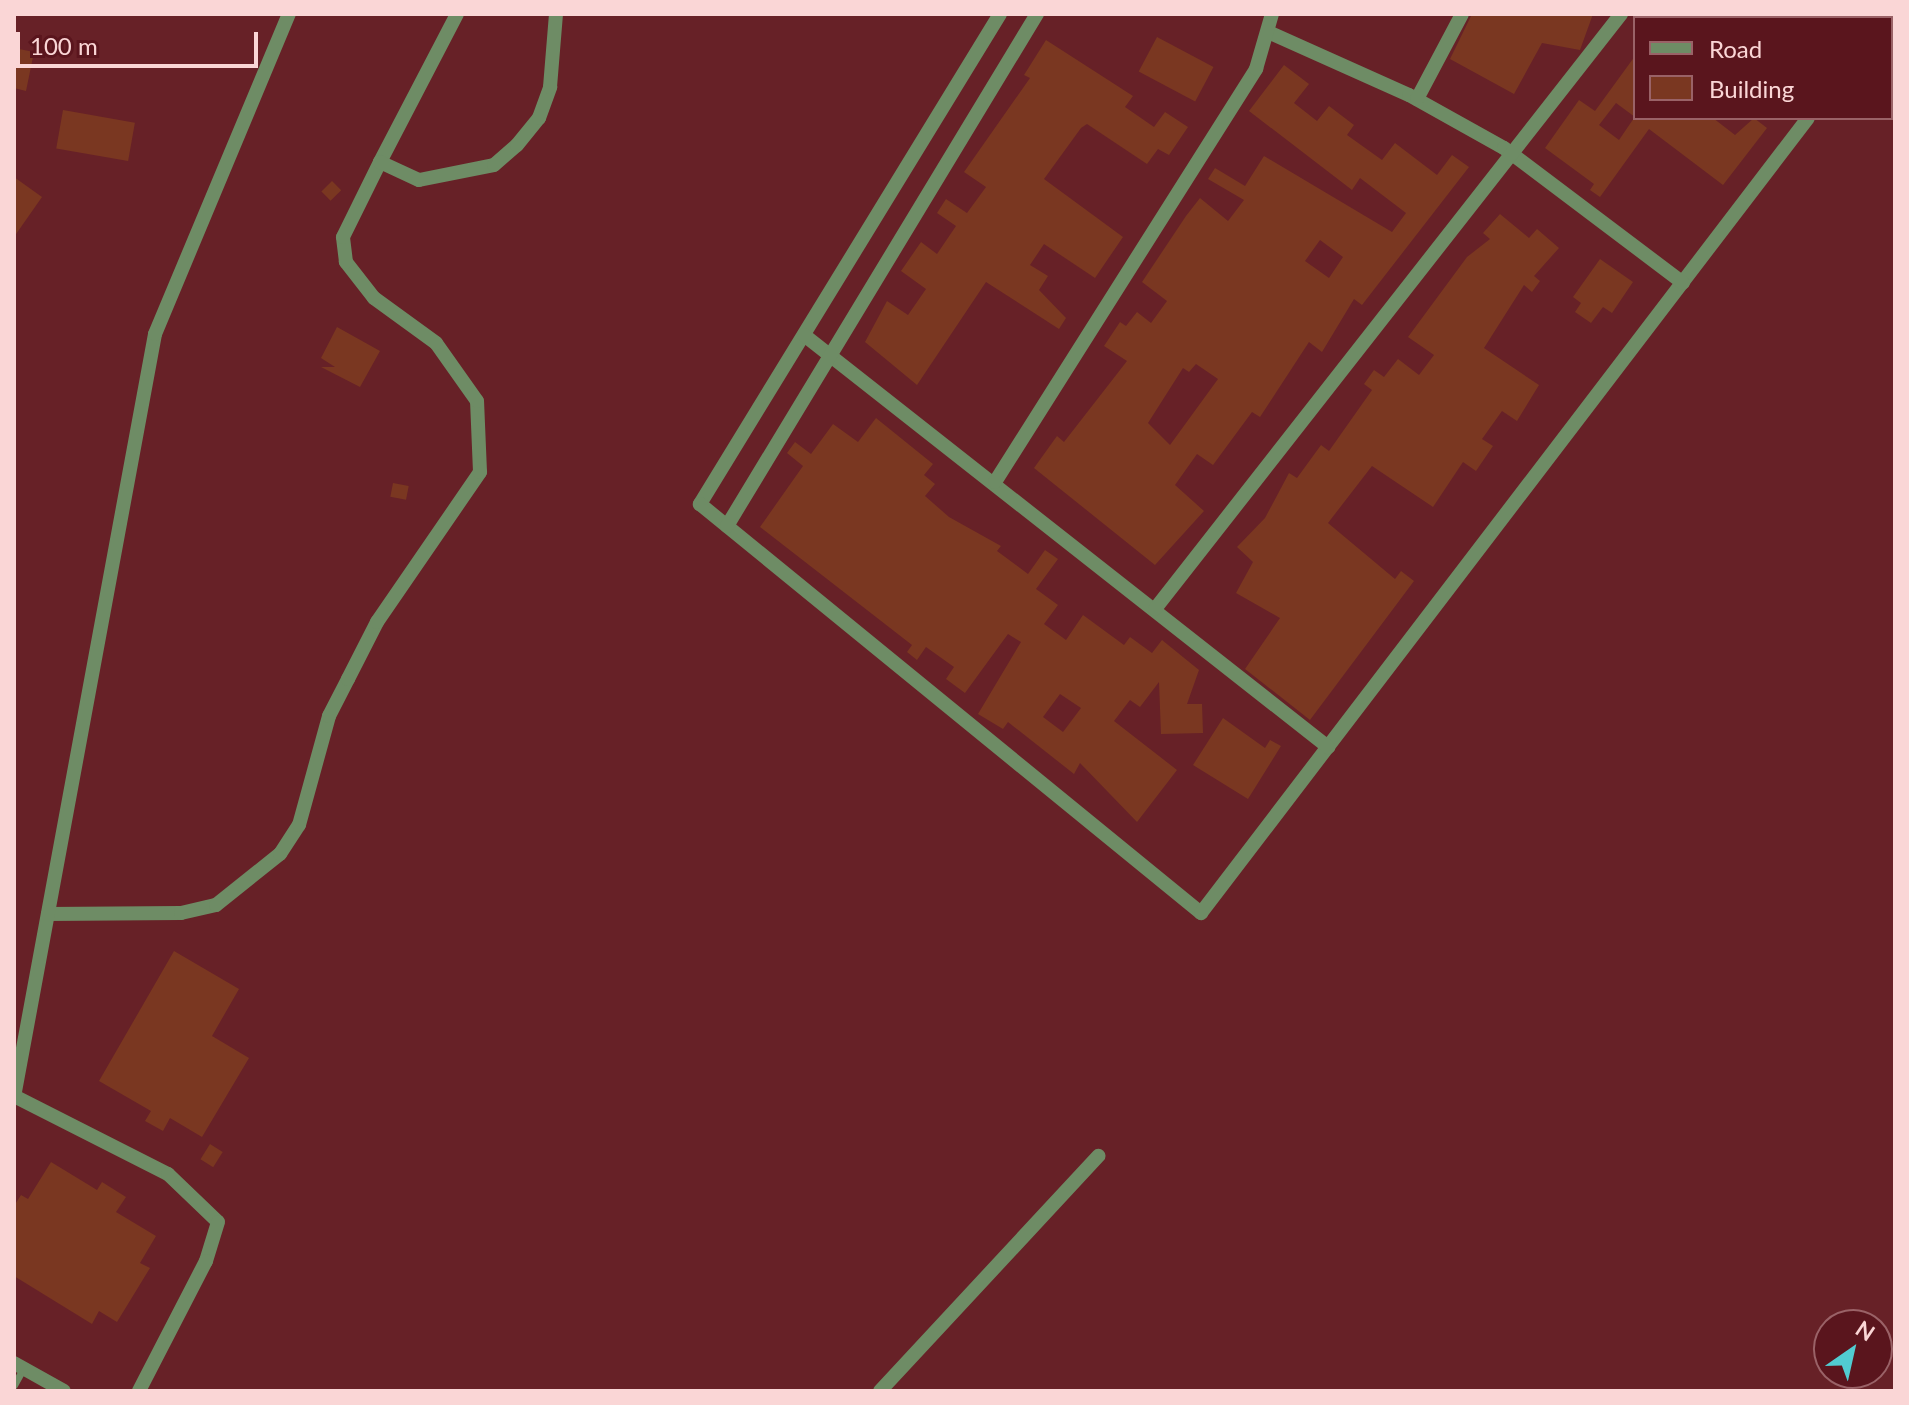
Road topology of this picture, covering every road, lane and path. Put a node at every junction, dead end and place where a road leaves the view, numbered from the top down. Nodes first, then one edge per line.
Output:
1 (289, 14) edge
2 (457, 14) edge
3 (556, 14) edge
4 (1000, 14) edge
5 (1037, 14) edge
6 (1272, 14) edge
7 (1462, 14) edge
8 (1621, 14) edge
9 (1268, 32) junction
10 (1417, 99) junction
11 (1806, 120) edge
12 (1513, 155) junction
13 (380, 162) junction
14 (1683, 283) junction
15 (804, 335) junction
16 (833, 354) junction
17 (995, 482) junction
18 (727, 526) junction
19 (1155, 609) junction
20 (1328, 747) junction
21 (48, 914) junction
22 (14, 1096) edge
23 (1098, 1156) dead end
24 (19, 1366) edge
25 (14, 1385) edge
26 (64, 1391) edge
27 (139, 1391) edge
28 (880, 1391) edge

1 - 21 street
2 - 13 street
3 - 13 street
4 - 15 street
5 - 16 street
6 - 9 street
7 - 10 street
8 - 12 street
9 - 10 street
9 - 17 street
10 - 12 street
11 - 14 street
12 - 14 street
12 - 19 street
13 - 21 street
14 - 20 street
15 - 16 street
15 - 18 street
16 - 17 street
16 - 18 street
17 - 19 street
18 - 20 street
19 - 20 street
21 - 22 street
22 - 27 street
23 - 28 street
24 - 25 lane
24 - 26 street

